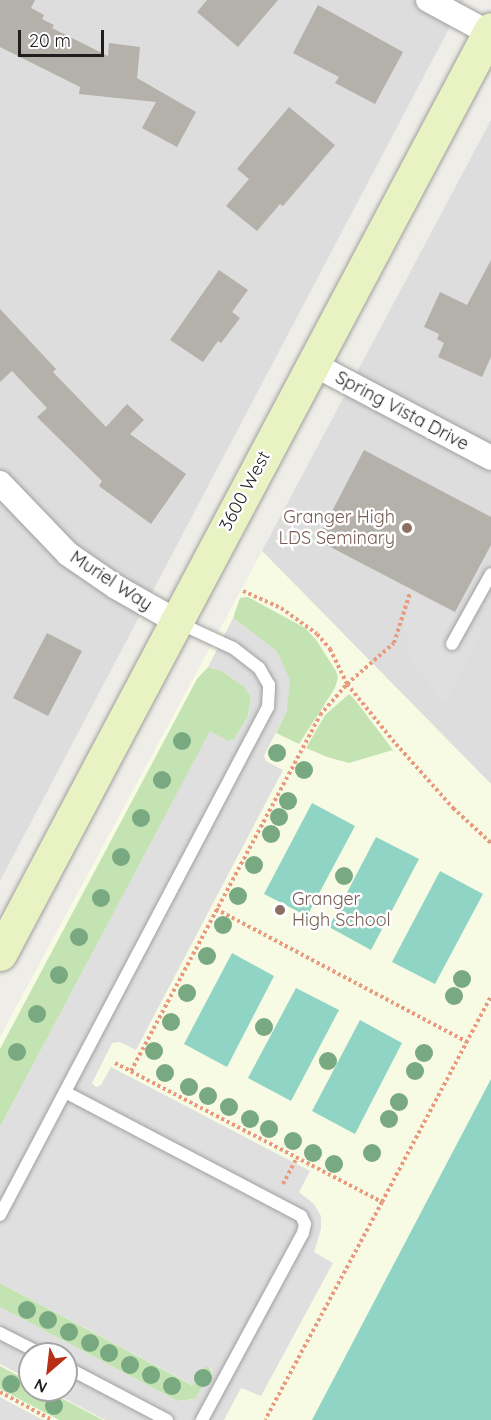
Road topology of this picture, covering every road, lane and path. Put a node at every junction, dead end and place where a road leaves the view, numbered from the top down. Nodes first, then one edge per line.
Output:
1 (428, 0) edge
2 (490, 31) edge
3 (313, 364) junction
4 (491, 458) edge
5 (0, 483) edge
6 (491, 574) edge
7 (243, 591) dead end
8 (410, 593) dead end
9 (176, 621) junction
10 (452, 644) dead end
11 (347, 684) junction
12 (491, 843) edge
13 (216, 909) junction
14 (0, 954) edge
15 (491, 996) edge
16 (467, 1042) junction
17 (131, 1071) dead end
18 (65, 1092) junction
19 (297, 1158) dead end
20 (273, 1201) junction
21 (382, 1202) dead end
22 (0, 1215) edge
23 (0, 1333) edge
24 (18, 1342) edge
25 (78, 1373) edge
26 (0, 1392) edge
27 (52, 1420) edge
28 (167, 1420) edge
29 (202, 1420) edge

1 - 2 street
2 - 3 street, 3600 West
3 - 4 street, Spring Vista Drive
3 - 9 street, 3600 West
5 - 9 street, Muriel Way
6 - 10 lane
7 - 11 path
8 - 11 path
9 - 14 street, 3600 West
9 - 18 lane
11 - 12 path
11 - 13 path
13 - 16 path
13 - 17 path
15 - 16 path
16 - 21 path
18 - 20 lane
18 - 22 lane
19 - 20 path
20 - 29 lane
23 - 24 lane
25 - 28 lane
26 - 27 path

